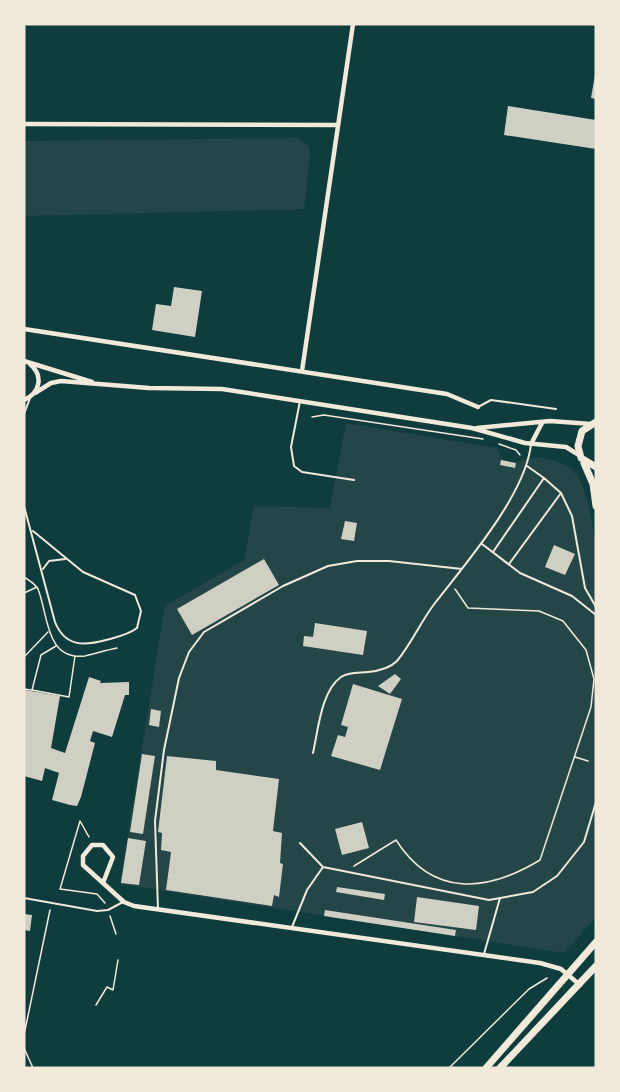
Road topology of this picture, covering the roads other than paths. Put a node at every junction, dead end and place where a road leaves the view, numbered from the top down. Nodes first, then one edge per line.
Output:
1 (353, 24) edge
2 (24, 124) edge
3 (337, 124) junction
4 (24, 329) edge
5 (24, 361) edge
6 (30, 364) junction
7 (302, 371) junction
8 (94, 383) junction
9 (35, 393) junction
10 (30, 398) junction
11 (24, 400) edge
12 (300, 401) junction
13 (478, 407) joint
14 (556, 409) dead end
15 (24, 414) edge
16 (594, 422) edge
17 (543, 423) junction
18 (472, 428) junction
19 (531, 444) junction
20 (581, 457) junction
21 (527, 465) junction
22 (596, 467) edge
23 (544, 478) junction
24 (354, 480) dead end
25 (561, 494) junction
26 (24, 506) edge
27 (596, 506) edge
28 (33, 531) junction
29 (481, 543) junction
30 (493, 552) junction
31 (65, 560) junction
32 (509, 564) junction
33 (462, 569) junction
34 (43, 572) junction
35 (596, 607) edge
36 (596, 615) edge
37 (313, 753) dead end
38 (596, 802) edge
39 (300, 843) dead end
40 (323, 867) junction
41 (103, 884) junction
42 (24, 898) edge
43 (500, 898) junction
44 (124, 902) junction
45 (158, 909) junction
46 (291, 927) junction
47 (596, 942) edge
48 (484, 954) junction
49 (596, 966) edge
50 (569, 975) junction
51 (580, 985) junction
52 (486, 1068) edge
53 (500, 1068) edge

1 - 3 street
2 - 3 street
3 - 7 street
4 - 7 street
5 - 6 street
6 - 8 street
6 - 9 street
7 - 13 street
8 - 9 street
8 - 12 street
9 - 10 street
10 - 11 street
10 - 15 lane
12 - 18 street
12 - 24 lane
13 - 14 lane
16 - 17 street
16 - 20 main road
17 - 18 street
17 - 19 street
18 - 19 street
19 - 20 street
19 - 21 lane
20 - 22 main road
20 - 27 main road
21 - 23 lane
21 - 29 lane
23 - 25 lane
23 - 30 lane
25 - 32 lane
25 - 35 lane
26 - 28 lane
28 - 31 lane
28 - 34 lane
29 - 30 lane
29 - 33 lane
30 - 32 lane
31 - 34 lane
31 - 34 lane
32 - 36 lane
33 - 37 lane
33 - 45 lane
38 - 43 lane
39 - 40 lane
40 - 43 lane
40 - 46 lane
41 - 41 street
41 - 44 street
42 - 44 lane
43 - 48 lane
44 - 45 street
45 - 46 street
46 - 48 street
47 - 50 main road
48 - 50 street
49 - 51 main road
50 - 51 street
50 - 52 main road
51 - 53 main road

